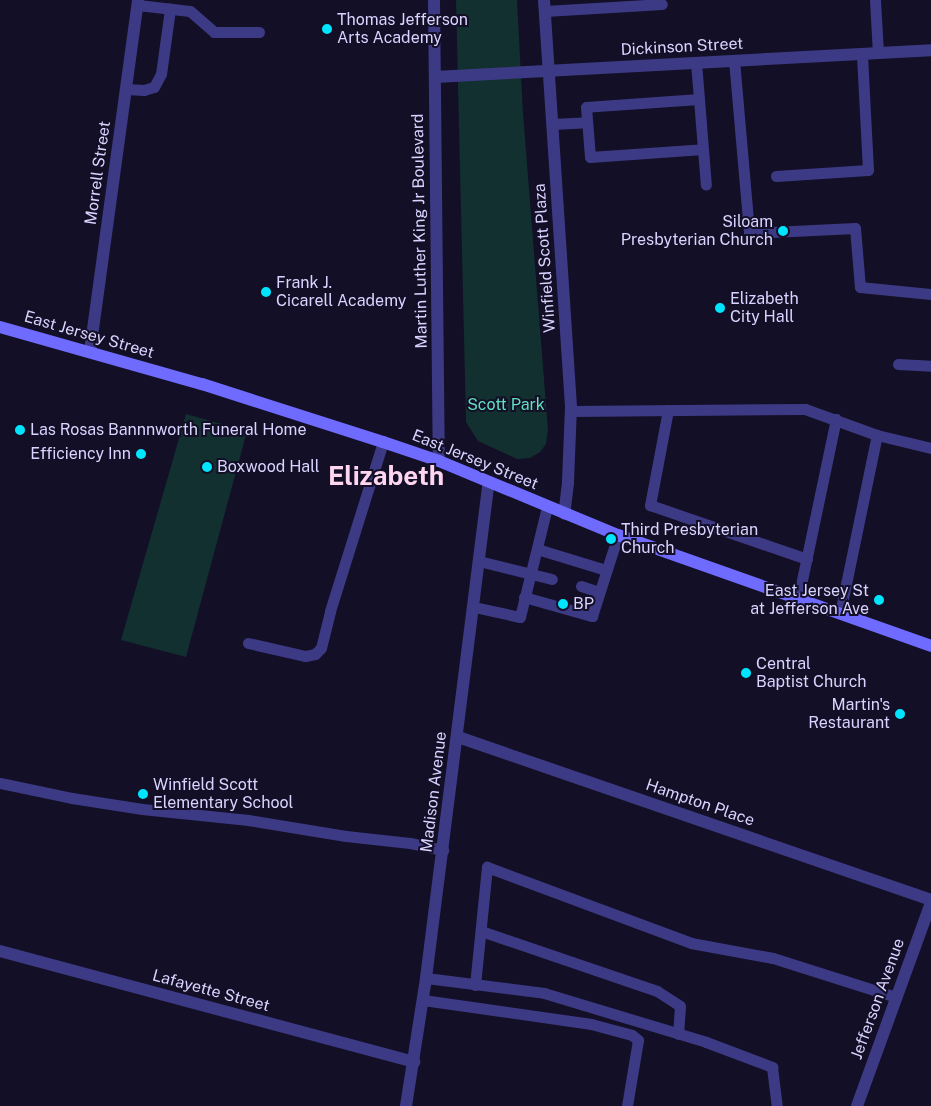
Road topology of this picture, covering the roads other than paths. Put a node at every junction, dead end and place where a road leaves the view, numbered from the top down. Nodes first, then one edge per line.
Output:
1 (434, 0) edge
2 (875, 0) edge
3 (138, 2) edge
4 (662, 4) dead end
5 (545, 5) edge
6 (170, 9) junction
7 (259, 32) dead end
8 (931, 50) edge
9 (878, 53) junction
10 (862, 54) junction
11 (734, 60) junction
12 (696, 62) junction
13 (548, 72) junction
14 (435, 77) junction
15 (126, 88) junction
16 (698, 98) junction
17 (587, 122) junction
18 (552, 124) junction
19 (703, 149) junction
20 (776, 176) dead end
21 (706, 185) dead end
22 (931, 294) edge
23 (0, 327) edge
24 (90, 351) junction
25 (898, 364) dead end
26 (931, 366) edge
27 (668, 410) junction
28 (571, 411) junction
29 (836, 419) junction
30 (878, 435) junction
31 (383, 442) junction
32 (931, 448) edge
33 (439, 461) junction
34 (489, 482) junction
35 (547, 507) junction
36 (564, 514) junction
37 (618, 535) junction
38 (537, 549) junction
39 (807, 559) junction
40 (479, 561) junction
41 (606, 570) junction
42 (530, 573) junction
43 (552, 579) dead end
44 (580, 586) dead end
45 (600, 592) junction
46 (524, 597) junction
47 (798, 599) junction
48 (474, 608) junction
49 (840, 614) junction
50 (248, 643) dead end
51 (931, 646) edge
52 (458, 737) junction
53 (0, 783) edge
54 (443, 850) junction
55 (931, 902) edge
56 (481, 931) junction
57 (0, 951) edge
58 (426, 978) junction
59 (475, 985) junction
60 (896, 997) junction
61 (423, 1000) junction
62 (678, 1034) junction
63 (414, 1062) junction
64 (406, 1106) edge
65 (627, 1106) edge
66 (777, 1106) edge
67 (857, 1106) edge

1 - 14 street, Martin Luther King Jr Boulevard
2 - 9 lane
3 - 6 lane
3 - 15 street, Morrell Street
4 - 5 lane
5 - 13 street, Winfield Scott Plaza
6 - 7 lane
6 - 15 lane
8 - 9 street, Dickinson Street
9 - 10 street, Dickinson Street
10 - 11 street, Dickinson Street
10 - 20 lane
11 - 12 street, Dickinson Street
11 - 22 lane
12 - 13 street, Dickinson Street
12 - 16 lane
13 - 14 street, Dickinson Street
13 - 18 street, Winfield Scott Plaza
14 - 33 street, Martin Luther King Jr Boulevard
15 - 24 street, Morrell Street
16 - 17 lane
16 - 19 lane
17 - 18 lane
17 - 19 lane
18 - 28 street, Winfield Scott Plaza
19 - 21 lane
23 - 24 street, East Jersey Street
24 - 31 street, East Jersey Street
25 - 26 lane
27 - 28 lane
27 - 29 lane
27 - 39 lane
28 - 36 street, Winfield Scott Plaza
29 - 30 lane
29 - 39 lane
30 - 32 lane
30 - 49 lane
31 - 33 street, East Jersey Street
31 - 50 lane
33 - 34 street, East Jersey Street
34 - 35 street, East Jersey Street
34 - 40 street, Madison Avenue
35 - 36 street, East Jersey Street
35 - 38 lane
36 - 37 street, East Jersey Street
37 - 41 lane
37 - 47 street, East Jersey Street
38 - 41 lane
38 - 42 lane
39 - 47 lane
40 - 42 lane
40 - 48 street, Madison Avenue
41 - 45 lane
42 - 43 lane
42 - 46 lane
44 - 45 lane
45 - 46 lane
46 - 48 lane
47 - 49 street, East Jersey Street
48 - 52 street, Madison Avenue
49 - 51 street, East Jersey Street
52 - 54 street, Madison Avenue
52 - 55 street, Hampton Place
53 - 54 lane
54 - 58 street, Madison Avenue
55 - 60 street, Jefferson Avenue
56 - 59 lane
56 - 60 lane
56 - 62 lane
57 - 63 street, Lafayette Street
58 - 59 lane
58 - 61 street, Madison Avenue
59 - 62 lane
60 - 67 street, Jefferson Avenue
61 - 63 street, Madison Avenue
61 - 65 lane
62 - 66 lane
63 - 64 street, Madison Avenue

